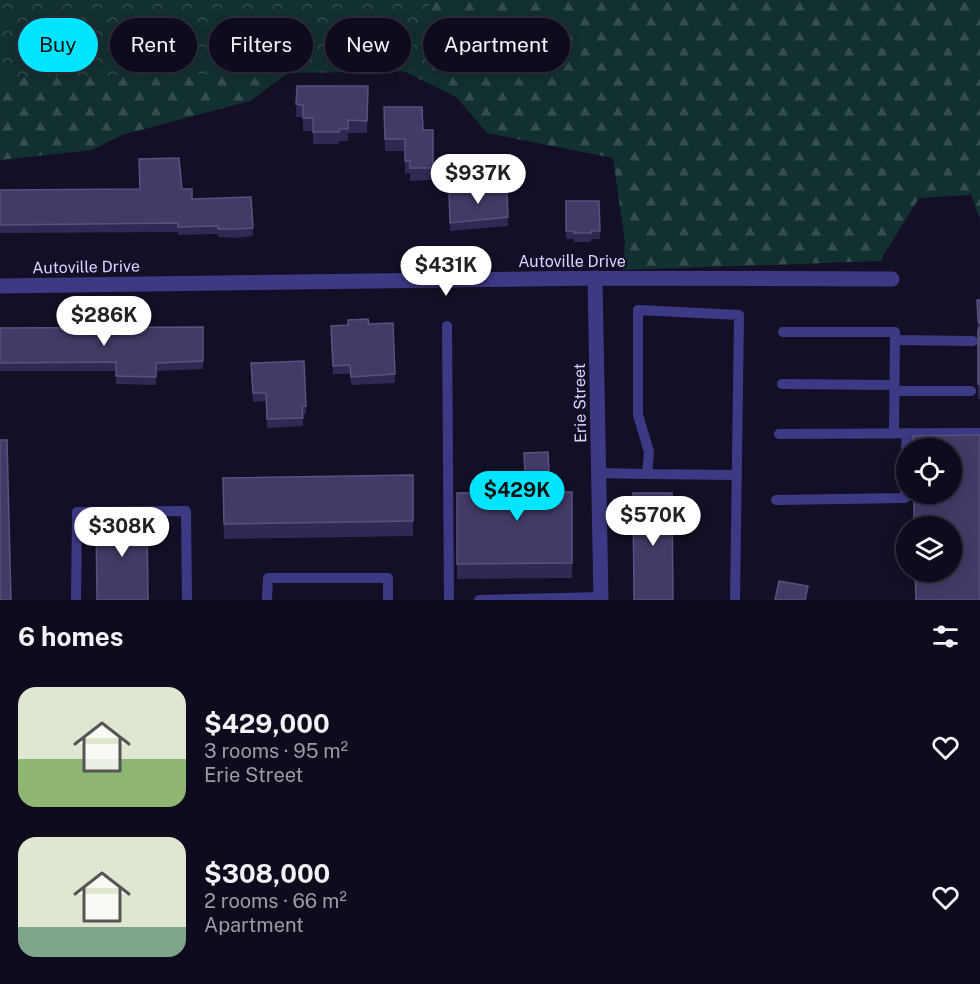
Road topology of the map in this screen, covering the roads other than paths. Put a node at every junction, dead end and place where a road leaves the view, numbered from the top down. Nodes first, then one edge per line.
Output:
1 (596, 278) junction
2 (892, 279) dead end
3 (0, 286) edge
4 (447, 326) dead end
5 (783, 332) dead end
6 (895, 340) junction
7 (973, 341) dead end
8 (782, 384) dead end
9 (894, 388) junction
10 (971, 391) dead end
11 (907, 433) junction
12 (980, 433) edge
13 (779, 434) dead end
14 (894, 434) junction
15 (907, 438) edge
16 (599, 473) junction
17 (647, 474) junction
18 (737, 475) junction
19 (896, 498) edge
20 (776, 500) dead end
21 (601, 598) edge
22 (75, 600) edge
23 (187, 600) edge
24 (267, 600) edge
25 (388, 600) edge
26 (449, 600) edge
27 (479, 600) edge
28 (735, 600) edge

1 - 2 street, Autoville Drive
1 - 3 street, Autoville Drive
1 - 16 street, Erie Street
4 - 26 lane
5 - 6 lane
6 - 7 lane
6 - 9 lane
8 - 9 lane
9 - 10 lane
9 - 14 lane
11 - 12 lane
11 - 14 lane
11 - 15 lane
13 - 14 lane
16 - 17 lane
16 - 21 street, Erie Street
17 - 18 lane
17 - 18 lane
18 - 28 lane
19 - 20 lane
21 - 27 lane
22 - 23 lane
24 - 25 lane

